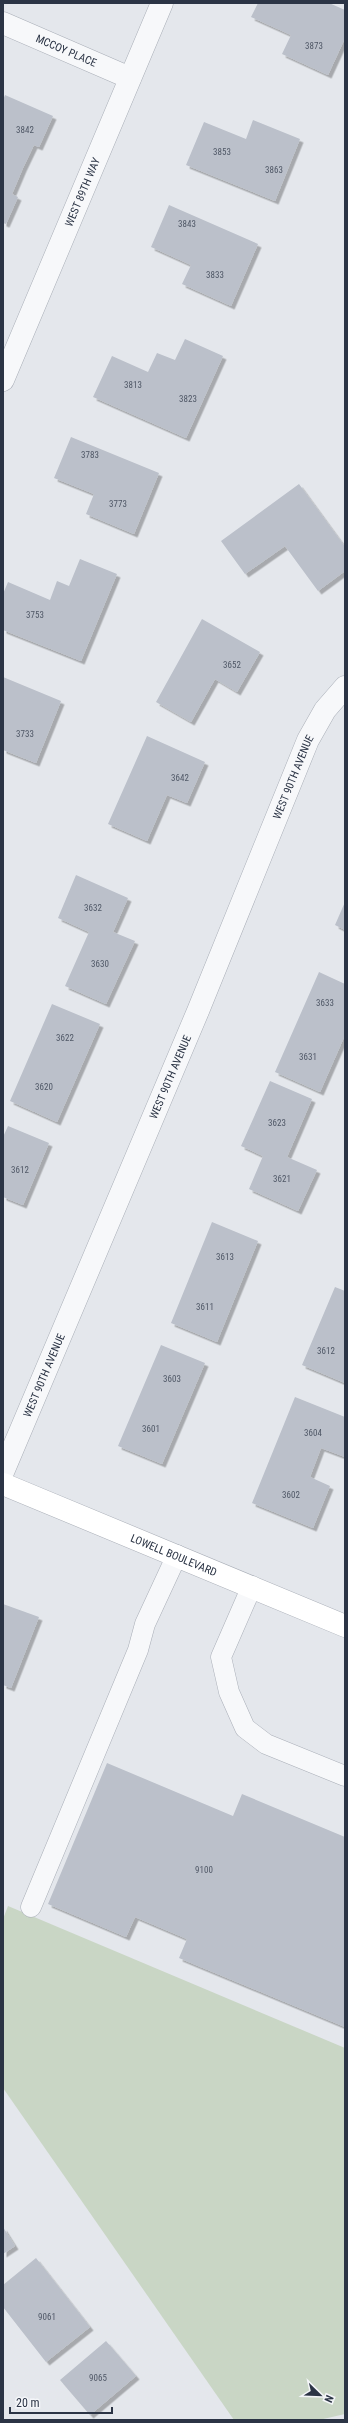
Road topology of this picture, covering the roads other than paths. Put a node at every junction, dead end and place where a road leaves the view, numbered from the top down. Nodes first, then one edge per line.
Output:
1 (162, 3) edge
2 (3, 23) edge
3 (130, 78) junction
4 (3, 380) edge
5 (345, 687) edge
6 (3, 1472) edge
7 (3, 1484) edge
8 (177, 1555) junction
9 (252, 1586) junction
10 (345, 1626) edge
11 (345, 1776) edge
12 (31, 1907) dead end

1 - 3 street, WEST 89TH WAY
2 - 3 street, MCCOY PLACE
3 - 4 street, WEST 89TH WAY
5 - 6 street, WEST 90TH AVENUE
7 - 8 street, LOWELL BOULEVARD
8 - 9 street, LOWELL BOULEVARD
8 - 12 lane
9 - 10 street, LOWELL BOULEVARD
9 - 11 lane

